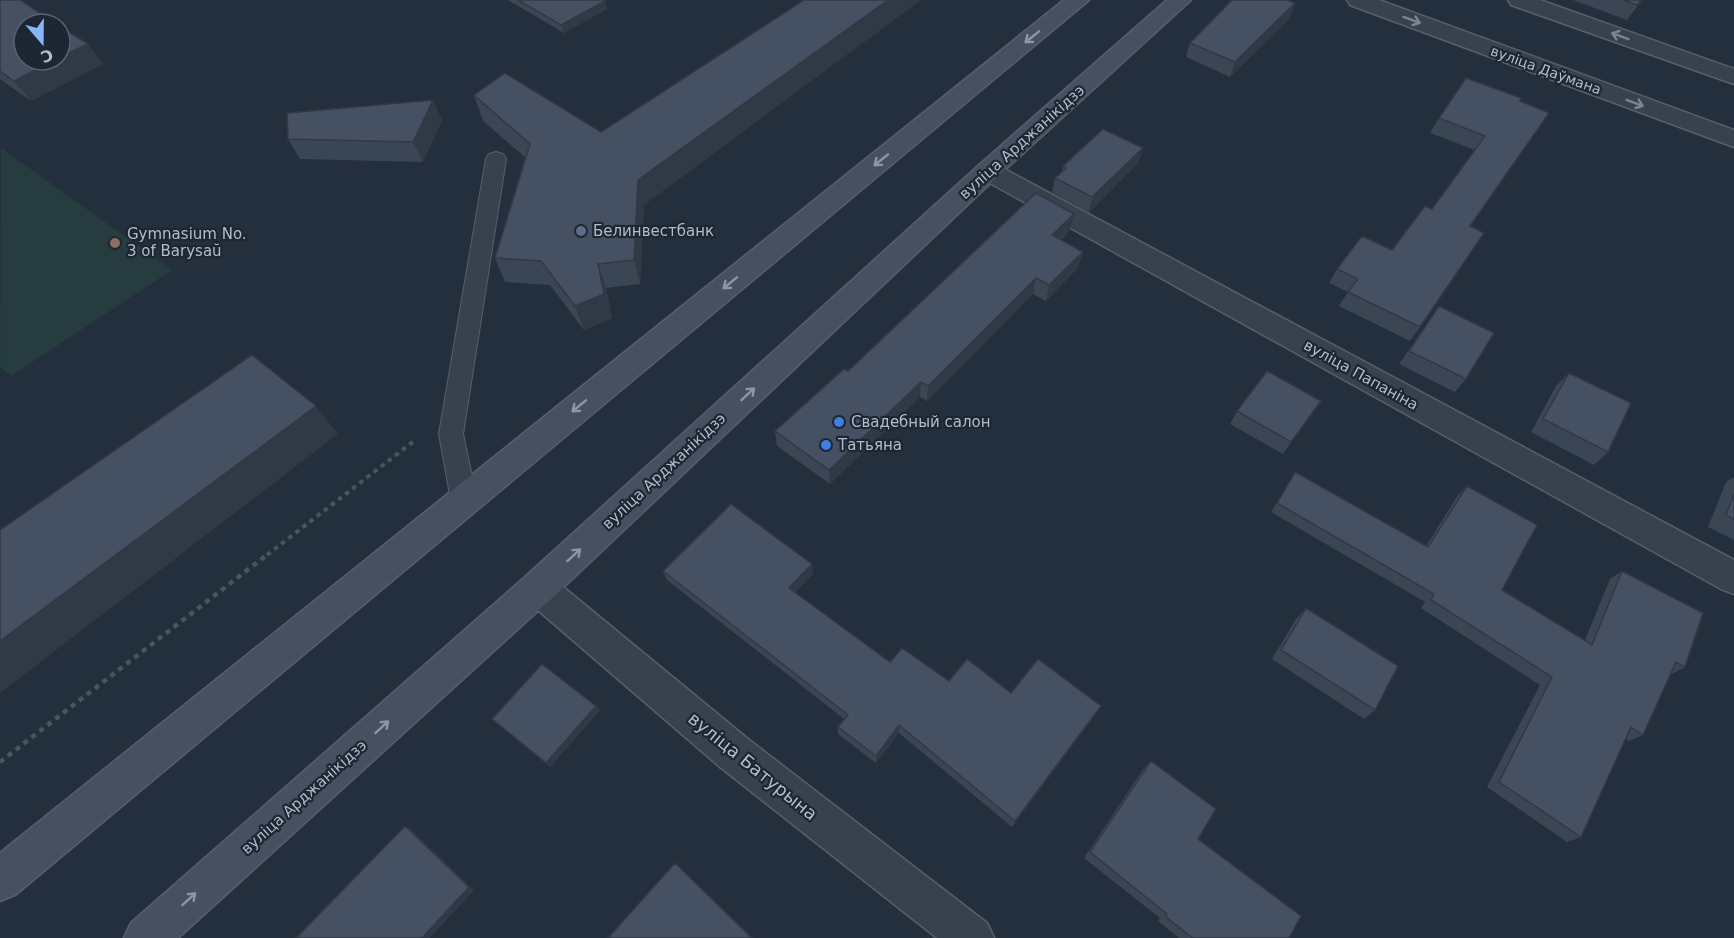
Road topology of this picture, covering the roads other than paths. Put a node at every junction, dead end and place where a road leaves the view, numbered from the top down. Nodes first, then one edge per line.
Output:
1 (1078, 0) edge
2 (1180, 0) edge
3 (1358, 0) edge
4 (1519, 0) edge
5 (1734, 77) edge
6 (1734, 139) edge
7 (496, 159) dead end
8 (988, 171) junction
9 (464, 500) junction
10 (1734, 578) edge
11 (538, 588) junction
12 (0, 880) edge
13 (146, 938) edge
14 (972, 938) edge

1 -> 9 main road
2 - 8 main road, вуліца Арджанікідзэ
3 -> 6 street, вуліца Даўмана
5 -> 4 street
7 - 9 lane
8 - 10 street, вуліца Папаніна
11 -> 8 main road, вуліца Арджанікідзэ
9 - 12 main road
13 -> 11 main road, вуліца Арджанікідзэ
11 - 14 street, вуліца Батурына

